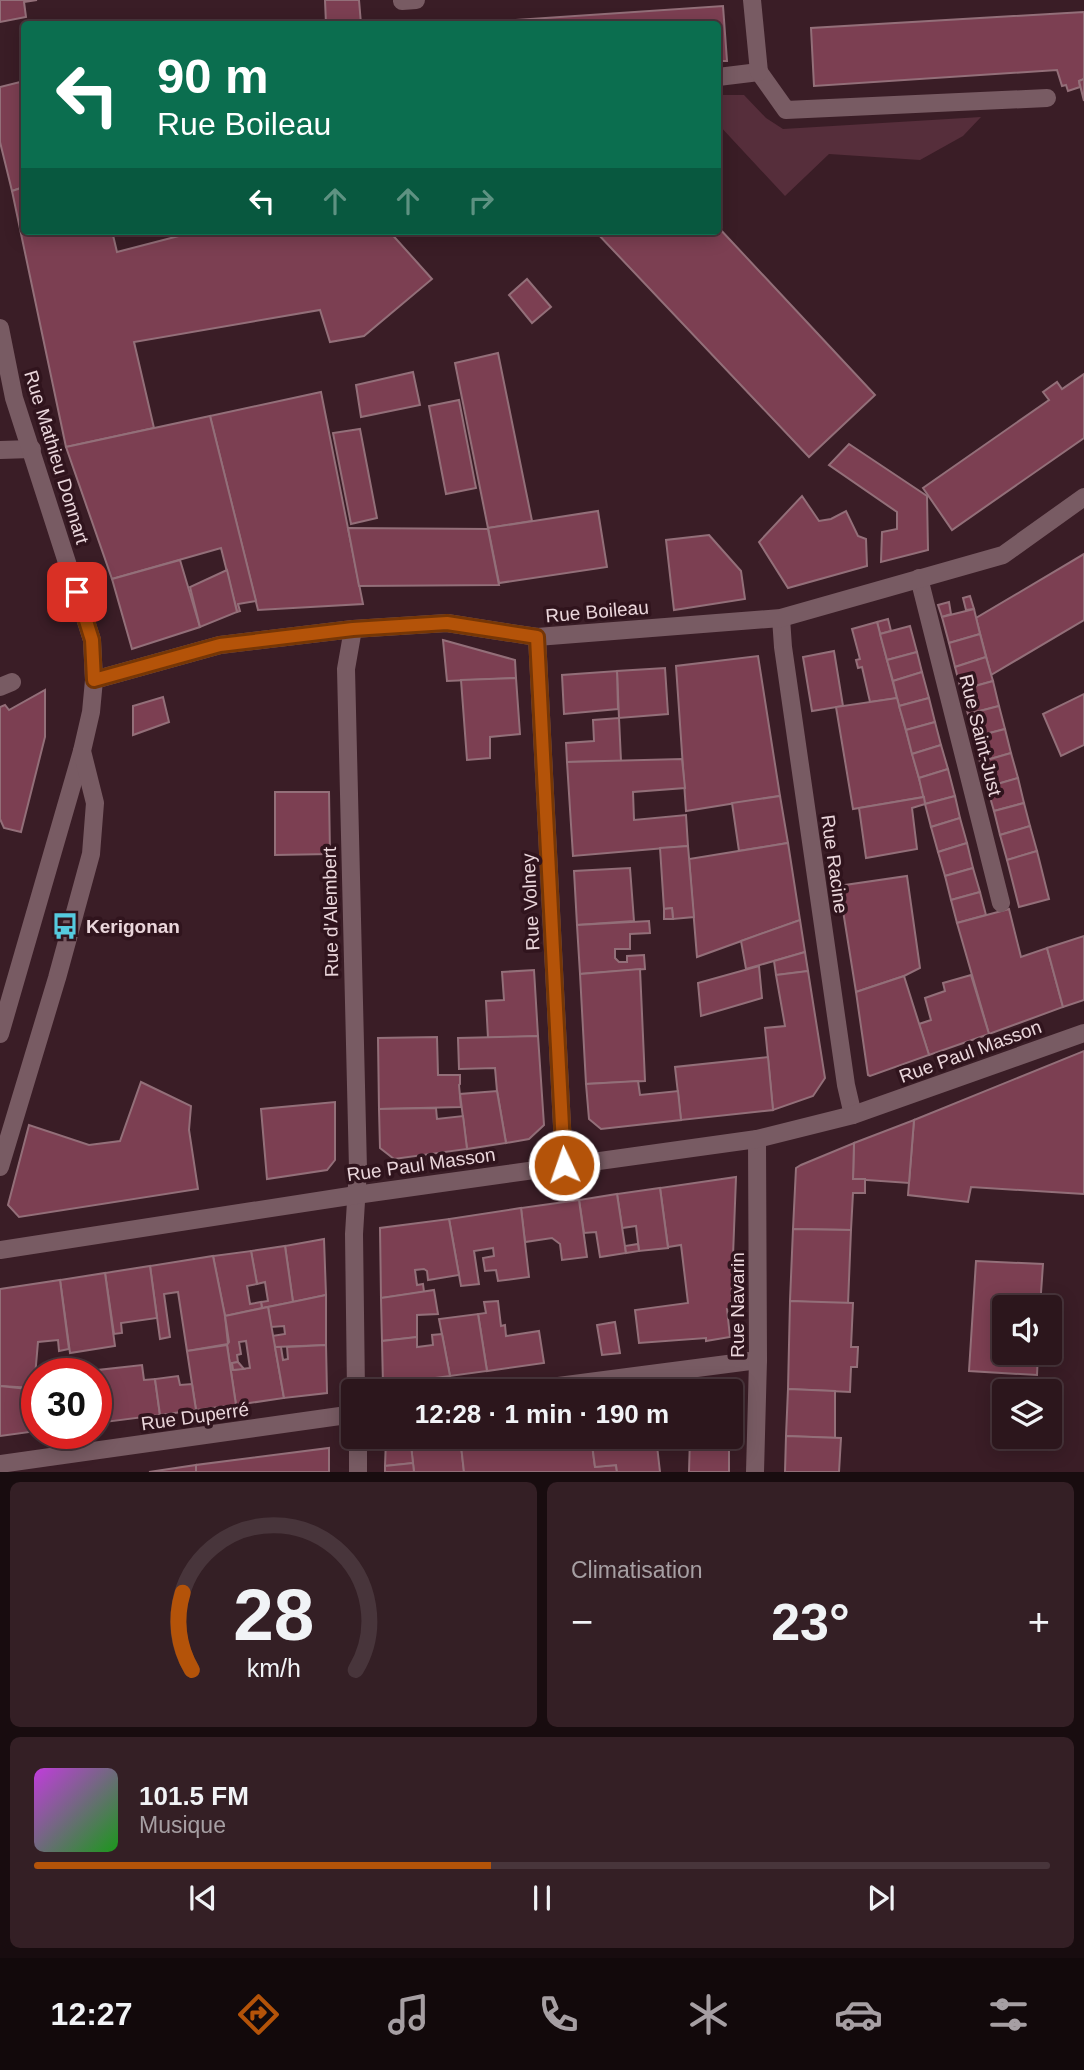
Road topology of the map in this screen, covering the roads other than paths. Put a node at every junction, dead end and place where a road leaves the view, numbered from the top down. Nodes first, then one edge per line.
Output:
1 (752, 0) edge
2 (759, 72) junction
3 (721, 76) edge
4 (1047, 98) dead end
5 (0, 328) edge
6 (32, 449) junction
7 (0, 450) edge
8 (1084, 497) edge
9 (919, 578) junction
10 (781, 618) junction
11 (353, 629) junction
12 (537, 637) junction
13 (94, 680) junction
14 (82, 751) junction
15 (1001, 903) dead end
16 (1084, 1033) edge
17 (0, 1034) edge
18 (852, 1115) junction
19 (757, 1139) junction
20 (564, 1165) junction
21 (0, 1167) edge
22 (356, 1195) junction
23 (0, 1250) edge
24 (758, 1360) junction
25 (356, 1379) edge
26 (612, 1379) edge
27 (341, 1416) edge
28 (358, 1449) edge
29 (0, 1464) edge
30 (358, 1472) edge
31 (755, 1472) edge

1 - 2 street
2 - 3 street
2 - 4 street
5 - 6 street, Rue Mathieu Donnart
6 - 7 street
6 - 13 street, Rue Mathieu Donnart
8 - 9 street, Rue Boileau
9 - 10 street, Rue Boileau
9 - 15 street, Rue Saint-Just
10 - 12 street, Rue Boileau
10 - 18 street, Rue Racine
11 - 12 street, Rue Boileau
11 - 13 street, Rue Boileau
11 - 22 street, Rue d'Alembert
12 - 20 street, Rue Volney
13 - 14 street, Rue Mathieu Donnart
14 - 17 street
14 - 21 street, Rue Mathieu Donnart
16 - 18 street, Rue Paul Masson
18 - 19 street, Rue Paul Masson
19 - 20 street, Rue Paul Masson
19 - 24 street, Rue Navarin
20 - 22 street, Rue Paul Masson
22 - 23 street, Rue Paul Masson
22 - 25 street, Rue d'Alembert
24 - 26 street
24 - 31 street, Rue Navarin
27 - 29 street, Rue Duperré
28 - 30 street

